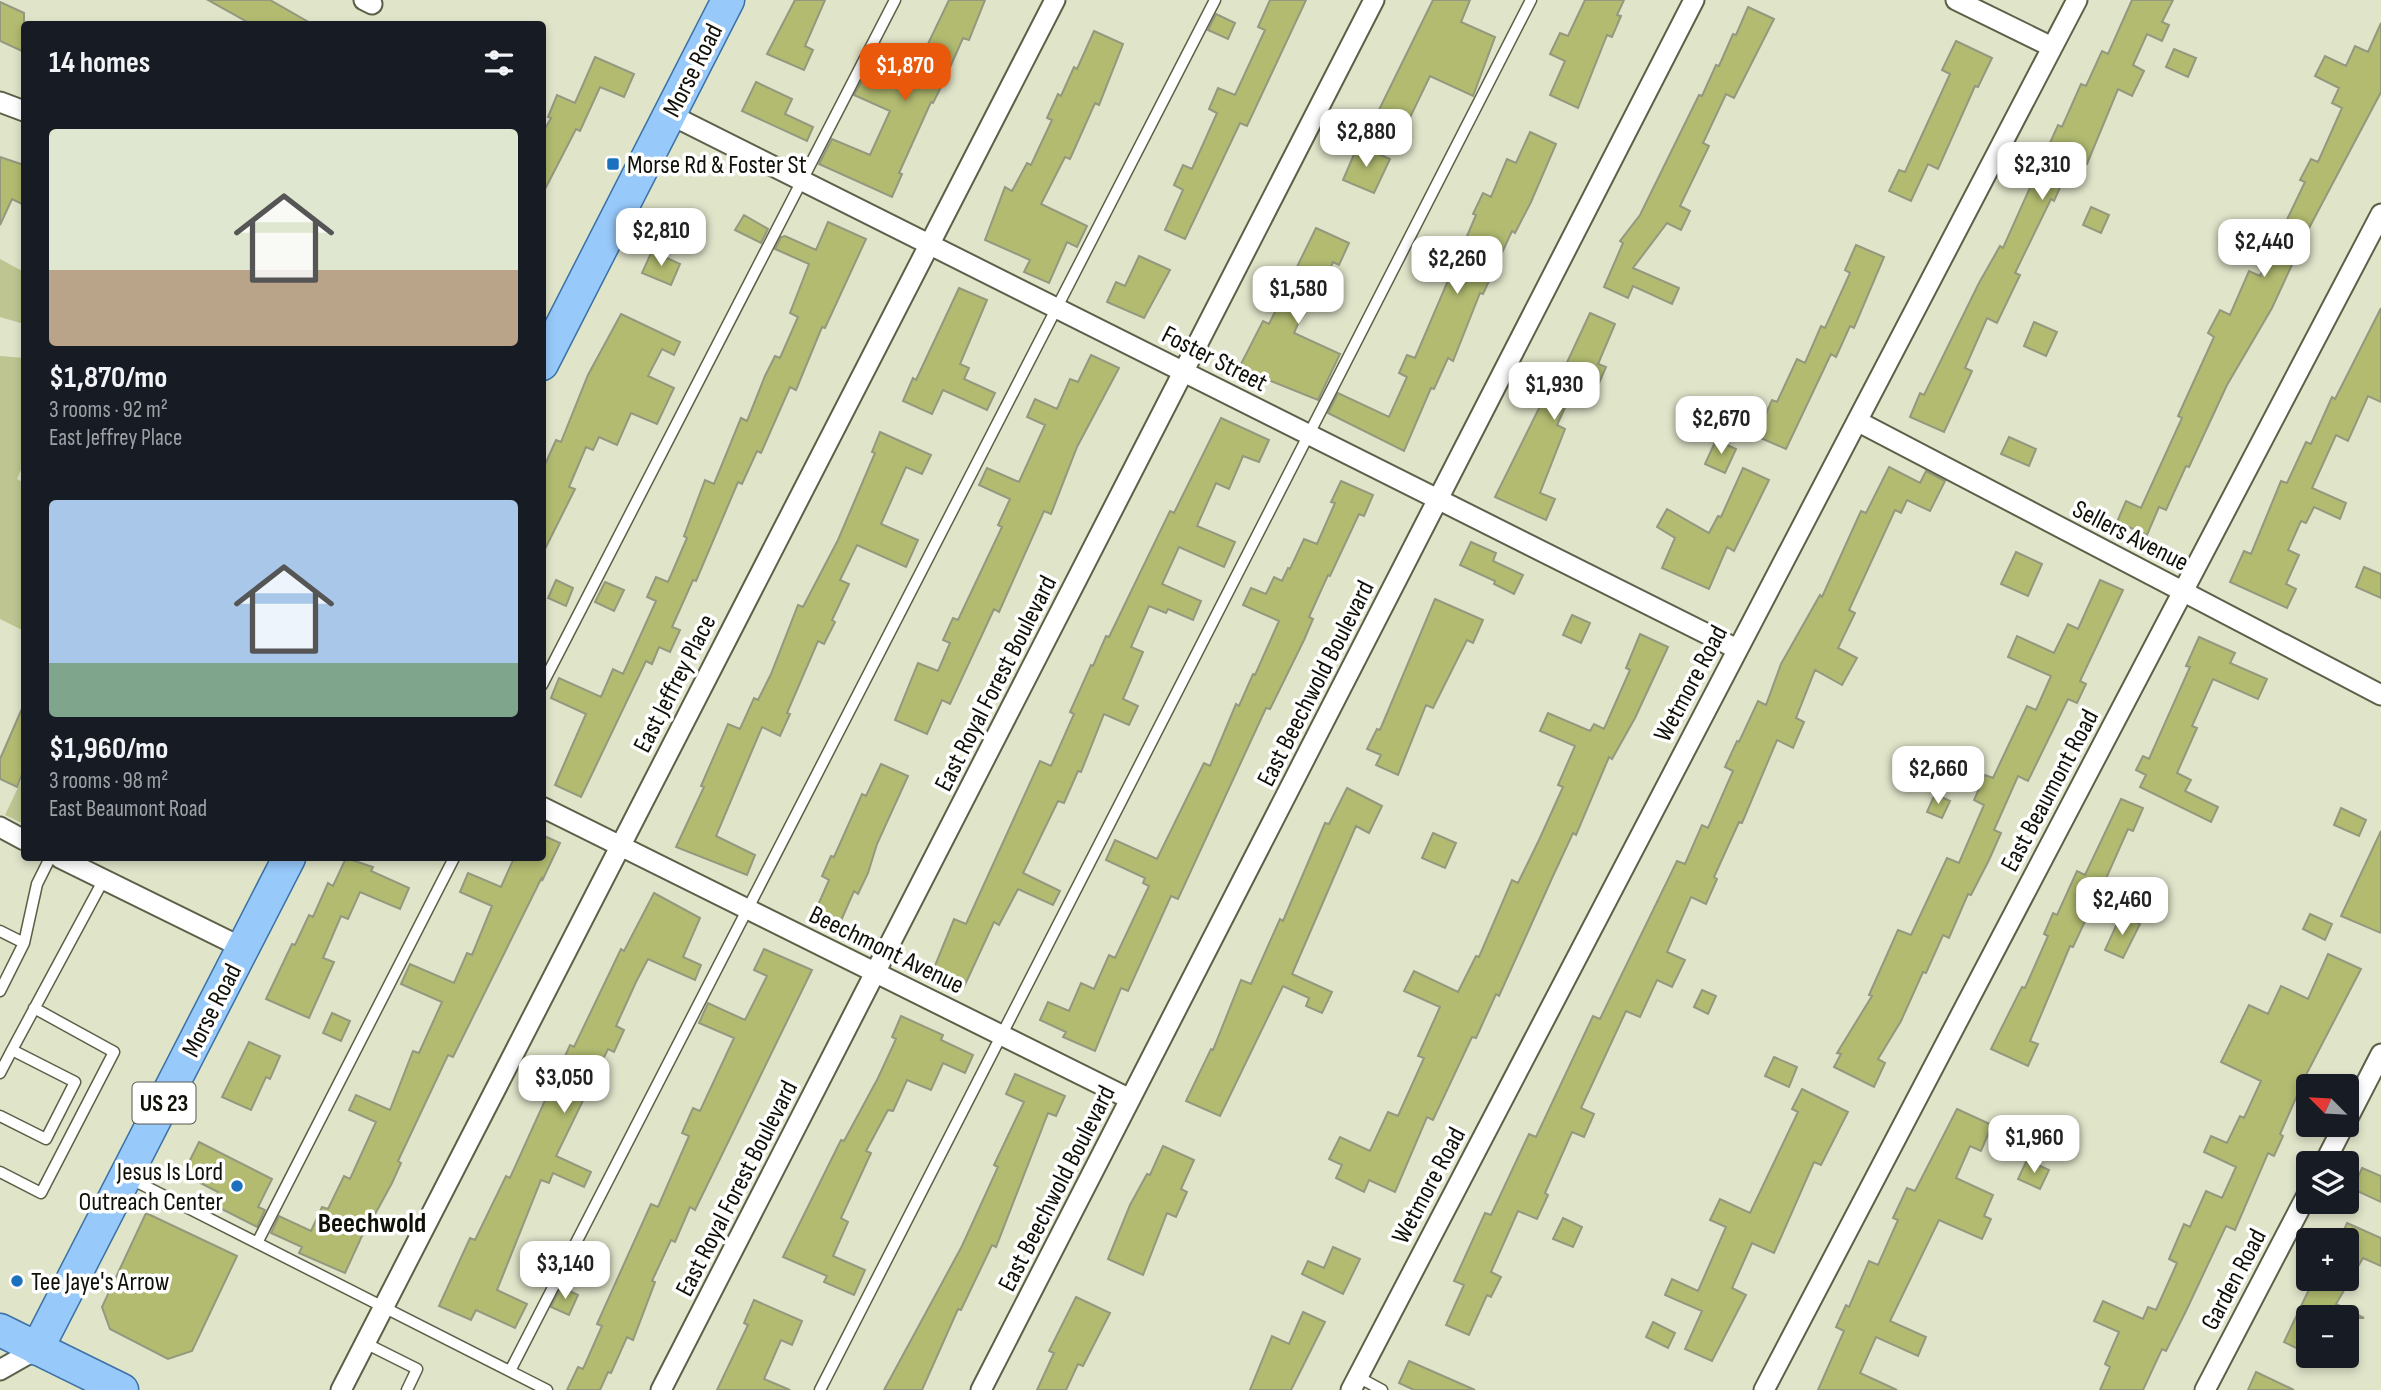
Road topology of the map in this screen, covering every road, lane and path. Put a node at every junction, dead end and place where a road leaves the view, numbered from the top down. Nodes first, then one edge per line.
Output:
1 (728, 0) edge
2 (895, 0) edge
3 (1055, 0) edge
4 (1215, 0) edge
5 (1374, 0) edge
6 (1531, 0) edge
7 (1694, 0) edge
8 (1956, 0) edge
9 (2077, 0) edge
10 (2052, 47) junction
11 (0, 102) edge
12 (21, 110) edge
13 (669, 114) junction
14 (803, 180) junction
15 (2381, 214) edge
16 (930, 244) junction
17 (1057, 308) junction
18 (551, 327) edge
19 (546, 348) edge
20 (1184, 372) junction
21 (1857, 421) junction
22 (1309, 434) junction
23 (1438, 499) junction
24 (2183, 592) junction
25 (1737, 649) junction
26 (546, 677) edge
27 (2381, 695) edge
28 (546, 809) edge
29 (0, 827) edge
30 (21, 838) edge
31 (620, 845) junction
32 (48, 861) edge
33 (66, 861) edge
34 (287, 861) edge
35 (452, 861) edge
36 (104, 879) junction
37 (747, 909) junction
38 (0, 931) edge
39 (24, 943) junction
40 (243, 948) junction
41 (876, 972) junction
42 (0, 991) edge
43 (34, 1009) junction
44 (1002, 1035) junction
45 (12, 1049) junction
46 (2381, 1054) edge
47 (0, 1073) edge
48 (2359, 1097) edge
49 (1130, 1099) junction
50 (0, 1116) edge
51 (0, 1172) edge
52 (125, 1177) junction
53 (2297, 1214) edge
54 (257, 1242) junction
55 (383, 1307) junction
56 (0, 1330) edge
57 (365, 1343) junction
58 (37, 1349) junction
59 (0, 1370) edge
60 (510, 1371) junction
61 (1354, 1384) edge
62 (122, 1390) edge
63 (341, 1390) edge
64 (407, 1390) edge
65 (547, 1390) edge
66 (661, 1390) edge
67 (820, 1390) edge
68 (981, 1390) edge
69 (1382, 1390) edge
70 (1764, 1390) edge
71 (2205, 1390) edge

1 - 13 main road, Morse Road
2 - 14 lane
3 - 16 street, East Jeffrey Place
4 - 17 lane
5 - 20 street, East Royal Forest Boulevard
6 - 22 lane
7 - 23 street, East Beechwold Boulevard
8 - 10 street
9 - 10 street, Wetmore Road
10 - 21 street, Wetmore Road
11 - 12 street
13 - 14 street, Foster Street
13 - 18 main road, Morse Road
14 - 16 street, Foster Street
14 - 26 lane
15 - 24 street, East Beaumont Road
16 - 17 street, Foster Street
16 - 31 street, East Jeffrey Place
17 - 20 street, Foster Street
17 - 37 lane
18 - 19 main road, Morse Road
20 - 22 street, Foster Street
20 - 41 street, East Royal Forest Boulevard
21 - 24 street, Sellers Avenue
21 - 25 street, Wetmore Road
22 - 23 street, Foster Street
22 - 44 lane
23 - 25 street, Foster Street
23 - 49 street, East Beechwold Boulevard
24 - 27 street, Sellers Avenue
24 - 70 street, East Beaumont Road
25 - 61 street, Wetmore Road
28 - 31 street, Beechmont Avenue
29 - 30 street
31 - 37 street, Beechmont Avenue
31 - 55 street, East Jeffrey Place
32 - 39 lane
33 - 36 street
34 - 40 main road, Morse Road / US 23
35 - 54 lane
36 - 40 street
36 - 43 lane
37 - 41 street, Beechmont Avenue
37 - 60 lane
38 - 39 lane
39 - 42 lane
40 - 52 main road, Morse Road / US 23
41 - 44 street, Beechmont Avenue
41 - 66 street, East Royal Forest Boulevard
43 - 45 lane
43 - 51 lane
44 - 49 street, Beechmont Avenue
44 - 67 lane
45 - 47 lane
45 - 50 lane
46 - 48 street
49 - 68 street, East Beechwold Boulevard
52 - 54 lane
52 - 58 main road, Morse Road / US 23
53 - 71 street, Garden Road
54 - 55 lane
55 - 57 street, East Jeffrey Place
55 - 60 lane
56 - 58 main road
57 - 63 street, East Jeffrey Place
57 - 64 lane
58 - 59 street
58 - 62 main road
60 - 65 lane
61 - 69 lane

